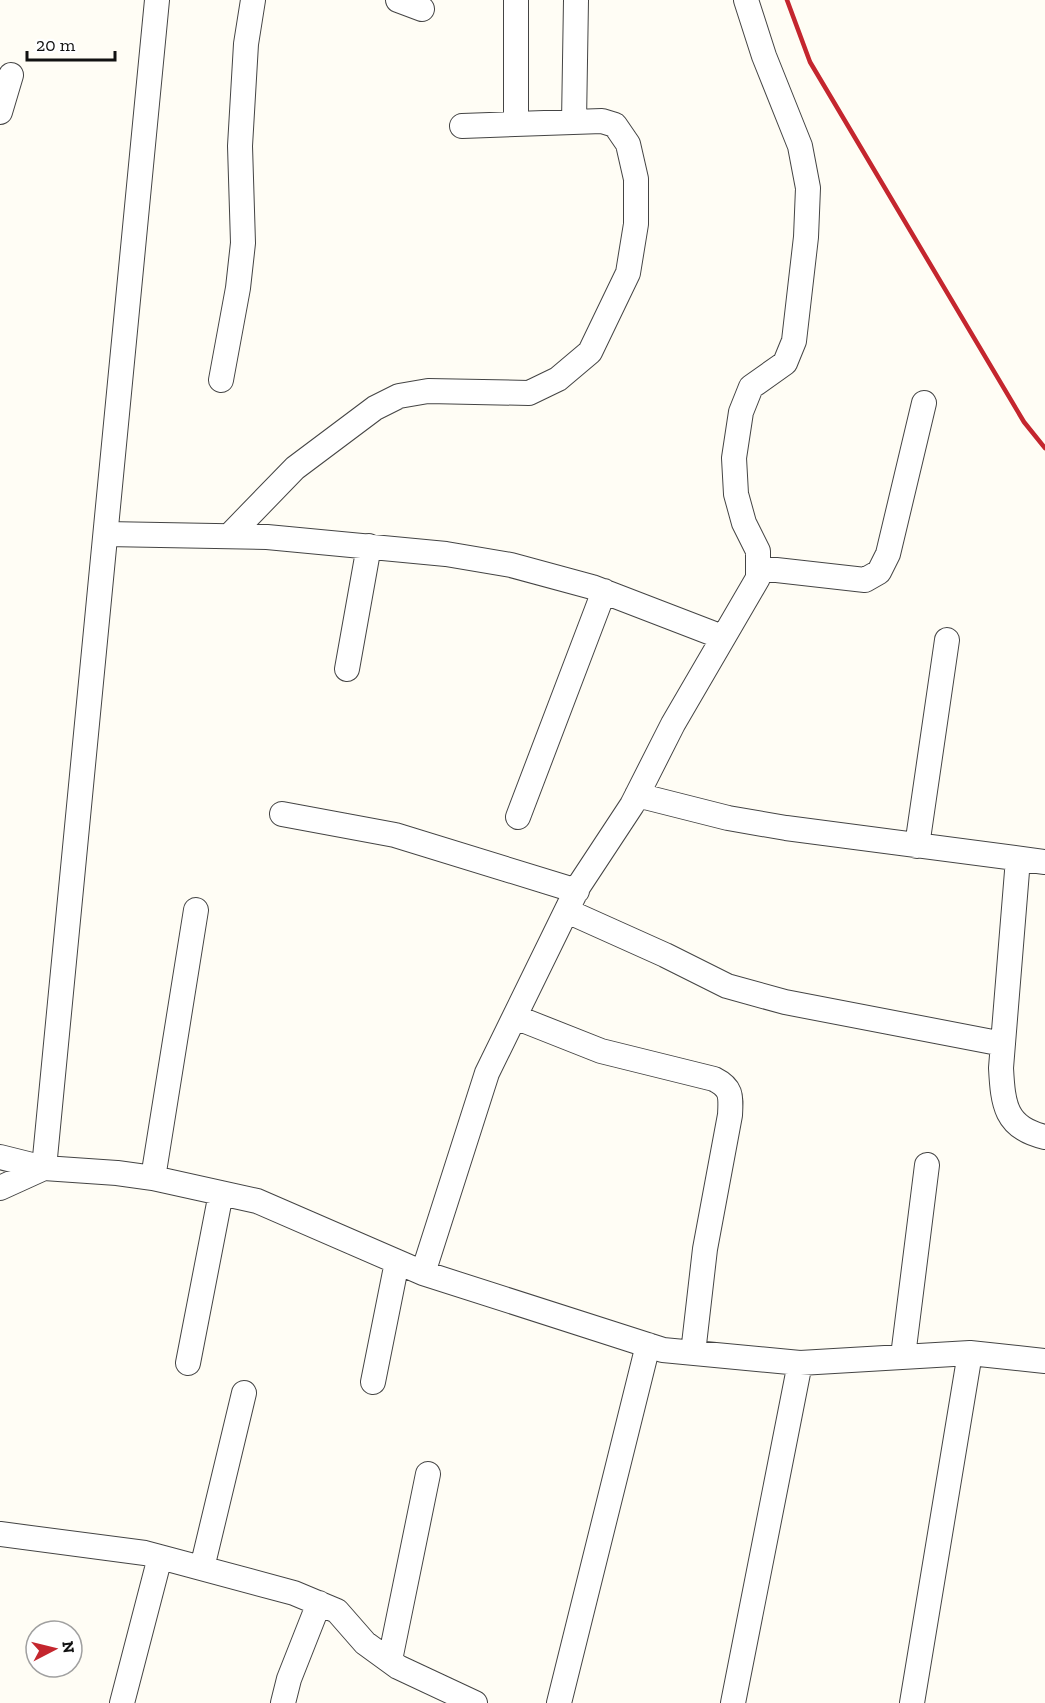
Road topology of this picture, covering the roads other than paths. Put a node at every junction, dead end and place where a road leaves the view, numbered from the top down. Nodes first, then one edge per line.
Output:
1 (158, 0) edge
2 (252, 0) edge
3 (398, 0) edge
4 (516, 0) edge
5 (576, 0) edge
6 (746, 0) edge
7 (422, 9) dead end
8 (11, 75) dead end
9 (0, 112) edge
10 (574, 122) junction
11 (516, 124) junction
12 (462, 126) dead end
13 (221, 380) dead end
14 (924, 403) dead end
15 (106, 534) junction
16 (229, 536) junction
17 (369, 546) junction
18 (758, 568) junction
19 (604, 591) junction
20 (722, 637) junction
21 (947, 640) dead end
22 (347, 669) dead end
23 (637, 795) junction
24 (282, 814) dead end
25 (518, 817) dead end
26 (917, 846) junction
27 (1018, 859) junction
28 (1045, 862) edge
29 (572, 901) junction
30 (196, 910) dead end
31 (515, 1017) junction
32 (1003, 1044) junction
33 (1045, 1137) edge
34 (0, 1157) edge
35 (927, 1165) dead end
36 (44, 1168) junction
37 (153, 1178) junction
38 (0, 1188) edge
39 (221, 1193) junction
40 (397, 1262) junction
41 (423, 1273) junction
42 (648, 1345) junction
43 (693, 1353) junction
44 (970, 1353) junction
45 (903, 1356) junction
46 (1045, 1361) edge
47 (188, 1363) dead end
48 (800, 1363) junction
49 (373, 1382) dead end
50 (244, 1393) dead end
51 (428, 1474) dead end
52 (0, 1534) edge
53 (160, 1557) junction
54 (202, 1568) junction
55 (319, 1603) junction
56 (390, 1660) junction
57 (122, 1703) edge
58 (283, 1703) edge
59 (475, 1703) edge
60 (559, 1703) edge
61 (733, 1703) edge
62 (912, 1703) edge

1 - 15 street
2 - 13 street
3 - 7 street
4 - 11 street
5 - 10 street
6 - 18 street
8 - 9 street
10 - 11 street
10 - 16 street
11 - 12 street
14 - 18 street
15 - 16 street
15 - 36 street
16 - 17 street
17 - 19 street
17 - 22 street
18 - 20 street
19 - 20 street
19 - 25 street
20 - 23 street
21 - 26 street
23 - 26 street
23 - 29 street
24 - 29 street
26 - 27 street
27 - 28 street
27 - 32 street
29 - 31 street
29 - 32 street
30 - 37 street
31 - 41 street
31 - 43 street
32 - 33 street
34 - 36 street
35 - 45 street
36 - 37 street
36 - 38 street
37 - 39 street
39 - 40 street
39 - 47 street
40 - 41 street
40 - 49 street
41 - 42 street
42 - 43 street
42 - 60 street
43 - 48 street
44 - 45 street
44 - 46 street
44 - 62 street
45 - 48 street
48 - 61 street
50 - 54 street
51 - 56 street
52 - 53 street
53 - 54 street
53 - 57 street
54 - 55 street
55 - 56 street
55 - 58 street
56 - 59 street

